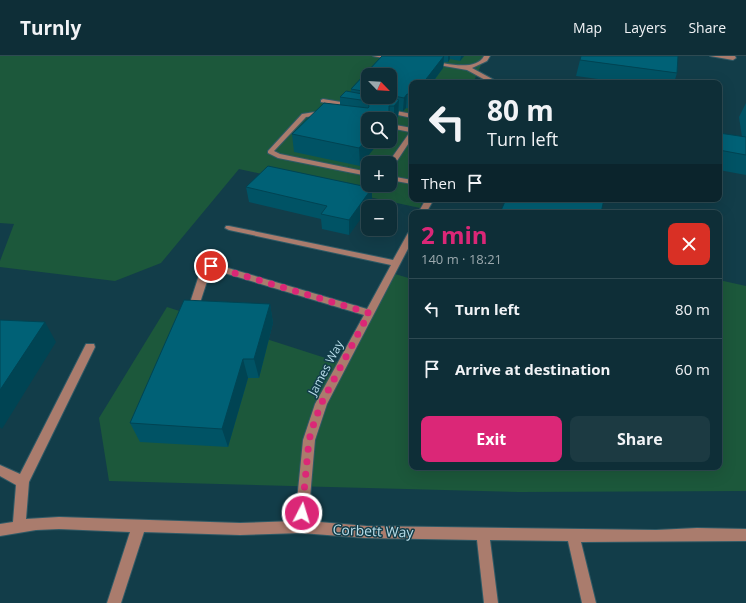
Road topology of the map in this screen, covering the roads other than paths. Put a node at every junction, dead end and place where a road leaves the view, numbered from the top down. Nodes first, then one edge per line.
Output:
1 (376, 56) edge
2 (487, 56) edge
3 (714, 56) edge
4 (732, 56) edge
5 (399, 59) edge
6 (422, 62) edge
7 (468, 68) junction
8 (489, 80) edge
9 (323, 101) dead end
10 (360, 107) edge
11 (382, 111) edge
12 (409, 116) edge
13 (338, 117) edge
14 (397, 127) edge
15 (409, 129) edge
16 (409, 137) edge
17 (396, 156) edge
18 (361, 173) edge
19 (397, 179) edge
20 (409, 181) edge
21 (229, 228) dead end
22 (409, 238) edge
23 (396, 263) junction
24 (193, 309) edge
25 (369, 313) junction
26 (90, 347) dead end
27 (0, 470) edge
28 (22, 482) junction
29 (19, 526) junction
30 (139, 526) junction
31 (301, 527) junction
32 (0, 530) edge
33 (483, 534) junction
34 (574, 535) junction
35 (746, 535) edge
36 (114, 603) edge
37 (491, 603) edge
38 (589, 603) edge

1 - 5 street
2 - 7 street
3 - 4 street
6 - 7 street
7 - 8 street
9 - 10 street
11 - 12 street
13 - 18 street
14 - 15 street
16 - 17 street
19 - 20 street
21 - 23 street
22 - 23 street, James Way
23 - 25 street, James Way
24 - 25 street
25 - 31 street, James Way
26 - 28 street
27 - 28 street
28 - 29 street
29 - 30 street, Corbett Way
29 - 32 street, Corbett Way
30 - 31 street, Corbett Way
30 - 36 street
31 - 33 street, Corbett Way
33 - 34 street, Corbett Way
33 - 37 street
34 - 35 street, Corbett Way
34 - 38 street

